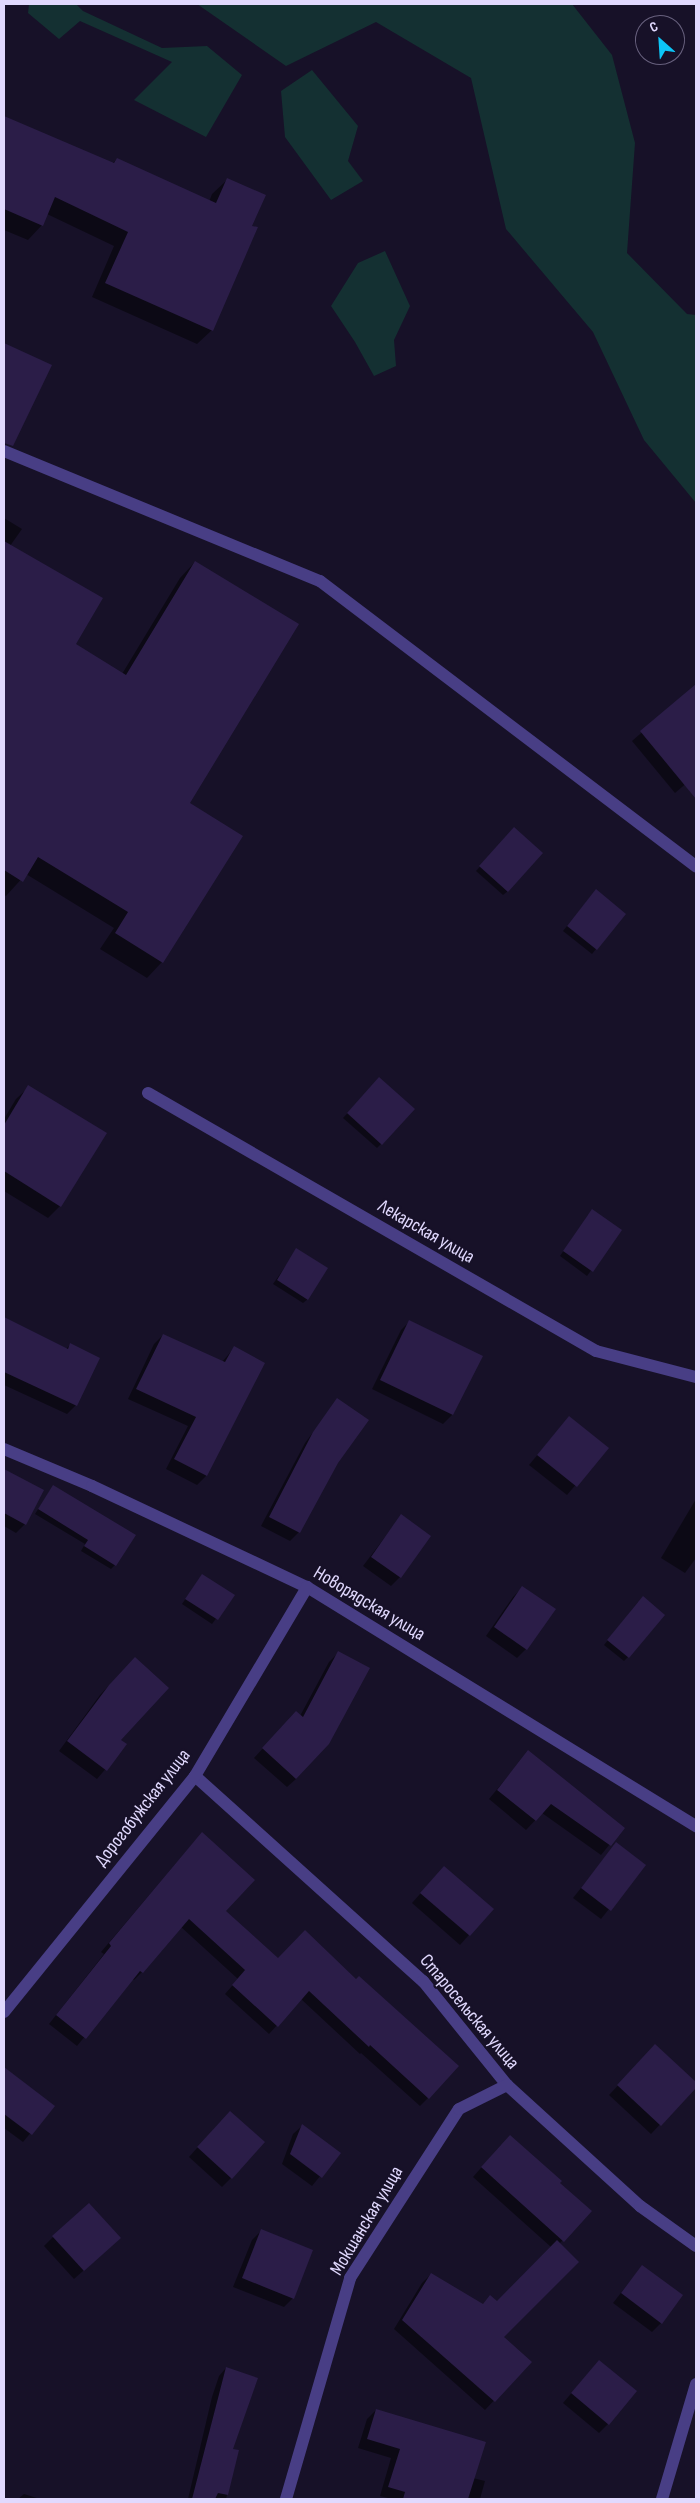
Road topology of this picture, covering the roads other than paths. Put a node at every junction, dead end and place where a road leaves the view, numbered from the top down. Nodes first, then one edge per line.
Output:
1 (4, 451) edge
2 (696, 866) edge
3 (148, 1093) dead end
4 (696, 1377) edge
5 (4, 1449) edge
6 (307, 1588) junction
7 (195, 1776) junction
8 (696, 1826) edge
9 (4, 2012) edge
10 (507, 2085) junction
11 (696, 2246) edge
12 (696, 2384) edge
13 (286, 2499) edge
14 (662, 2499) edge

1 - 2 street
3 - 4 street, Лекарская улица
5 - 6 street, Новорядская улица
6 - 7 street, Дорогобужская улица
6 - 8 street, Новорядская улица
7 - 9 street, Дорогобужская улица
7 - 10 street, Старосельская улица
10 - 11 street, Старосельская улица
10 - 13 street, Мокшанская улица
12 - 14 street

